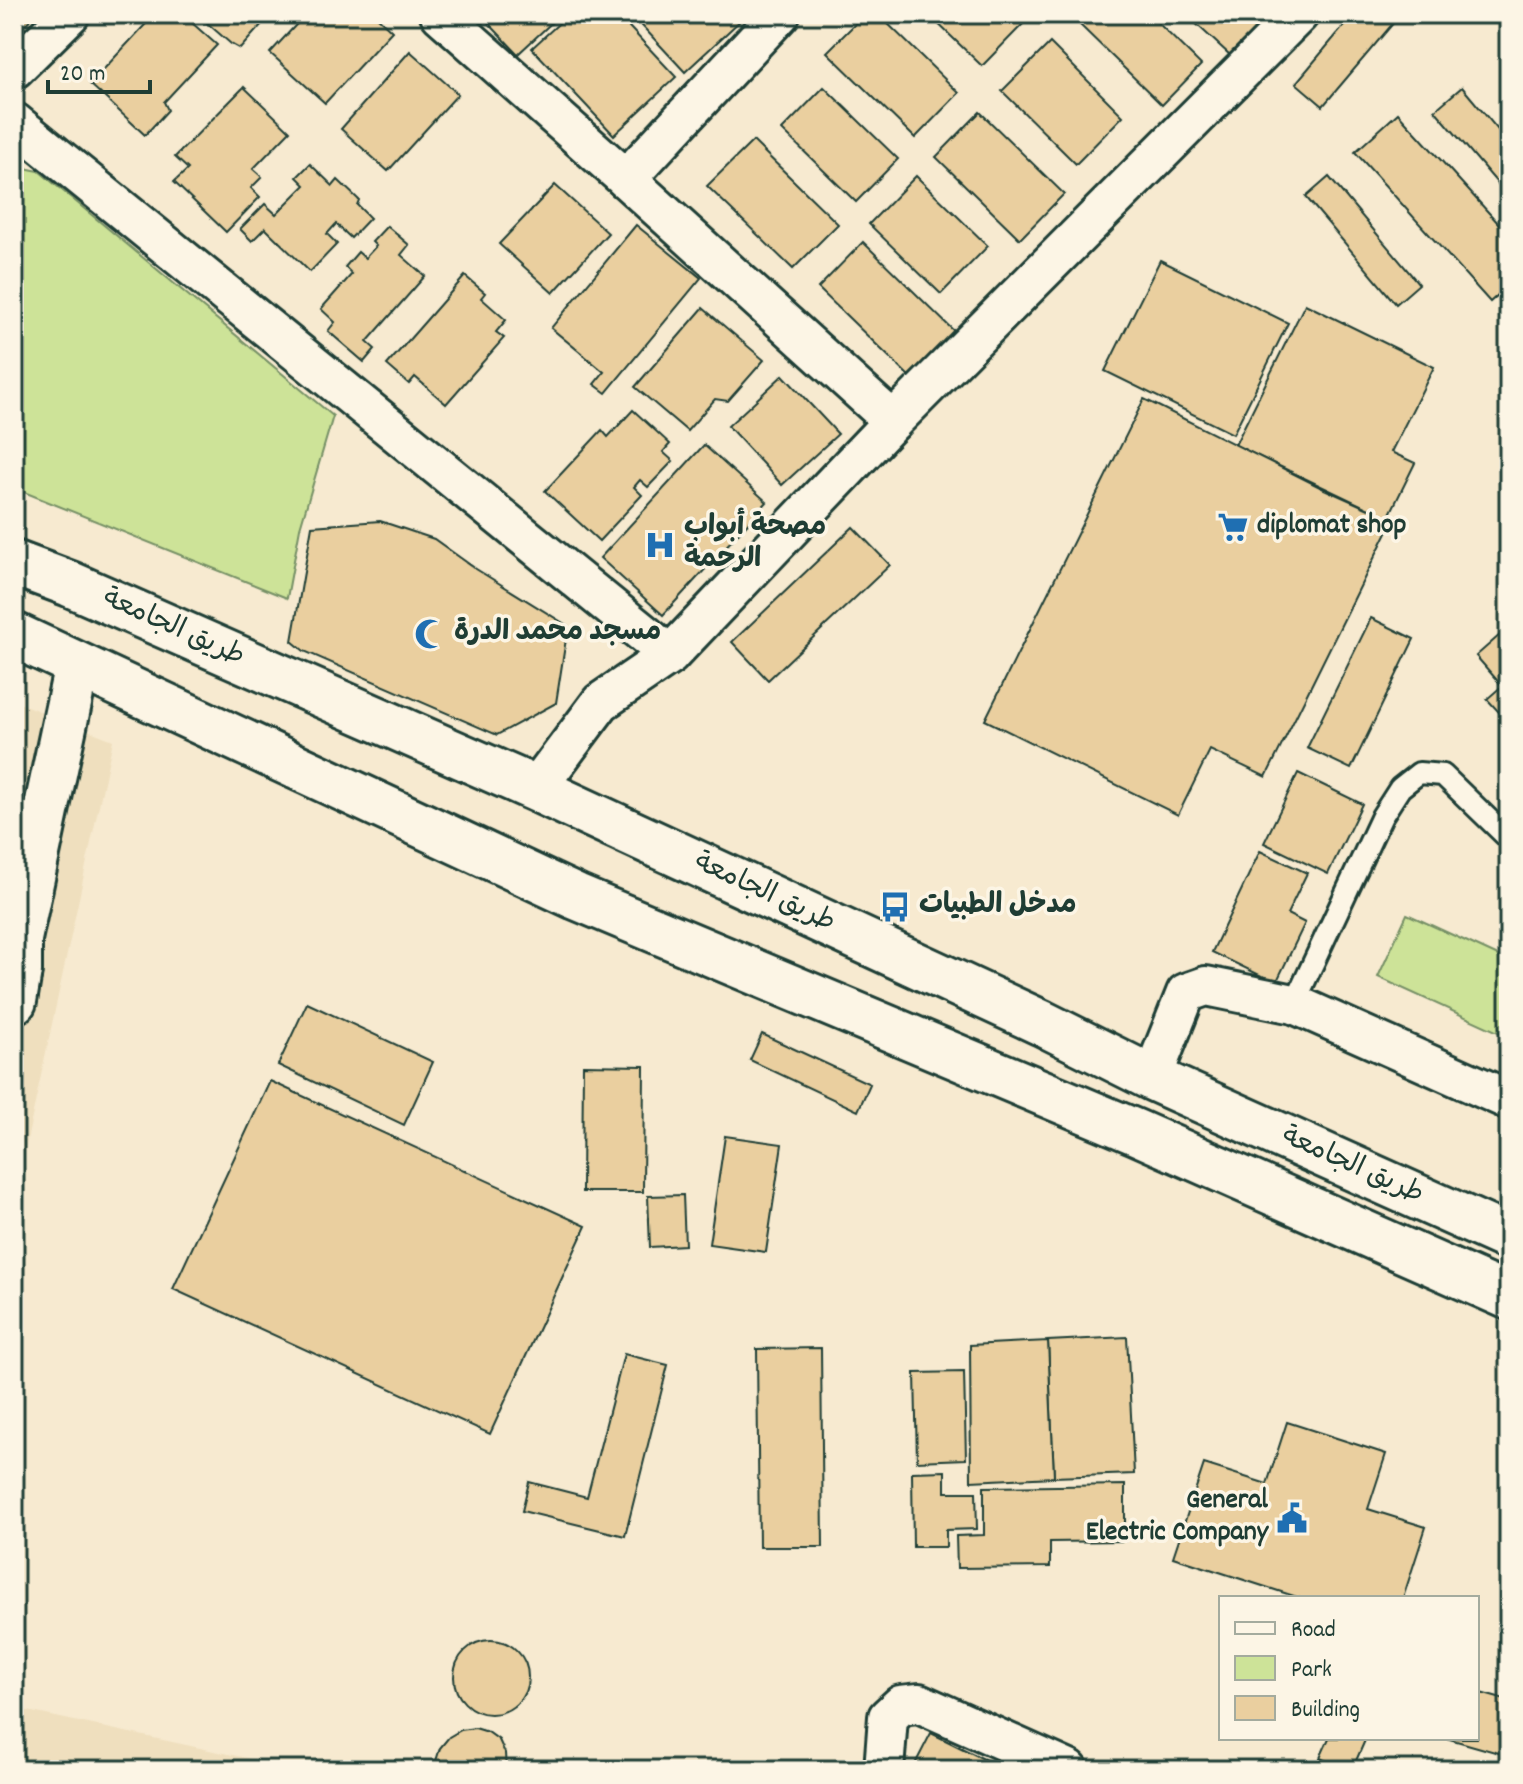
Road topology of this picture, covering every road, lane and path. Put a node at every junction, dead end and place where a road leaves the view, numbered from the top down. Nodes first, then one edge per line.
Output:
1 (70, 14) edge
2 (440, 14) edge
3 (780, 14) edge
4 (1299, 14) edge
5 (14, 69) edge
6 (14, 122) edge
7 (626, 179) junction
8 (893, 421) junction
9 (14, 563) edge
10 (14, 635) edge
11 (670, 655) junction
12 (77, 665) junction
13 (536, 789) junction
14 (1509, 839) edge
15 (16, 944) edge
16 (14, 1001) edge
17 (1294, 1004) junction
18 (1152, 1078) junction
19 (1509, 1100) edge
20 (1509, 1238) edge
21 (1509, 1297) edge
22 (881, 1769) edge
23 (1069, 1770) edge

1 - 5 street
2 - 7 street
3 - 7 street
4 - 8 street
6 - 11 street
7 - 8 street
8 - 11 street
9 - 13 main road, طريق الجامعة
10 - 12 main road, طريق الجامعة
11 - 13 street
12 - 15 main road
12 - 21 main road, طريق الجامعة
13 - 18 main road, طريق الجامعة
14 - 17 lane
15 - 16 main road
17 - 18 street
17 - 19 street
18 - 20 main road, طريق الجامعة
22 - 23 street

